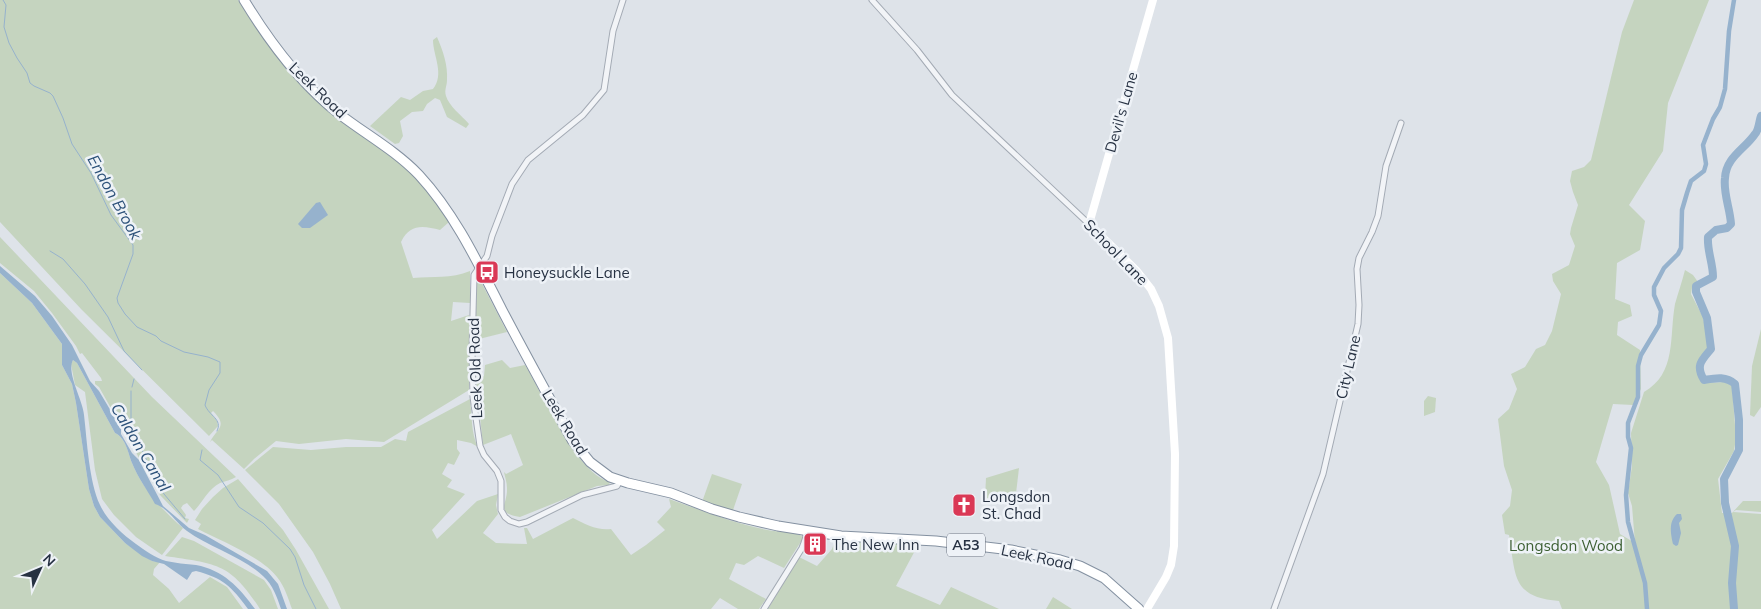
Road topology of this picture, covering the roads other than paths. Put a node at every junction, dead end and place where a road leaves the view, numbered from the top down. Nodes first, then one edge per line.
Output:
1 (244, 0) edge
2 (623, 0) edge
3 (872, 0) edge
4 (1153, 0) edge
5 (1401, 122) dead end
6 (1089, 224) junction
7 (479, 266) junction
8 (620, 481) junction
9 (806, 531) junction
10 (764, 609) edge
11 (1139, 609) edge
12 (1147, 609) edge
13 (1274, 609) edge

1 - 7 highway, Leek Road / A53
2 - 7 street
3 - 6 street, School Lane
4 - 6 street, Devil's Lane
5 - 13 street, City Lane
6 - 12 street, School Lane
7 - 8 highway, Leek Road / A53
7 - 8 street, Leek Old Road
8 - 9 highway, Leek Road / A53
9 - 10 street
9 - 11 highway, Leek Road / A53

